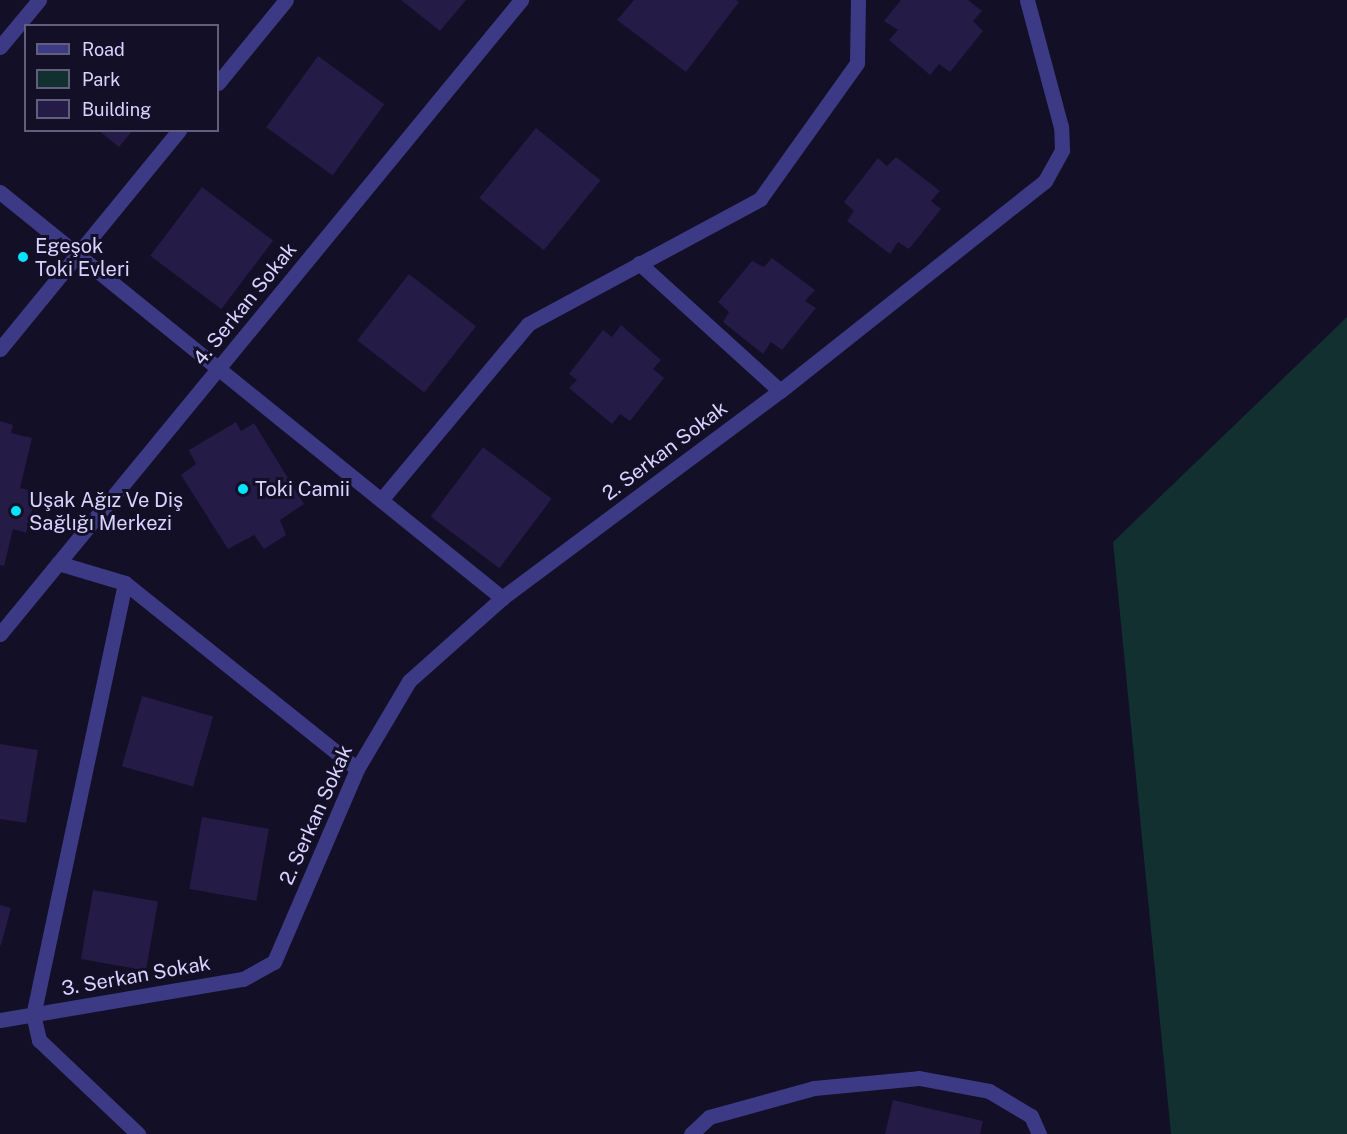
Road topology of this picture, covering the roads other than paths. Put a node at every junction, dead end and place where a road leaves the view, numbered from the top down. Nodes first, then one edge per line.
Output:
1 (39, 0) edge
2 (286, 0) edge
3 (521, 0) edge
4 (858, 0) edge
5 (1028, 0) edge
6 (0, 47) edge
7 (219, 82) edge
8 (177, 132) edge
9 (0, 192) edge
10 (77, 254) junction
11 (639, 264) junction
12 (0, 349) edge
13 (218, 369) junction
14 (780, 391) junction
15 (381, 500) junction
16 (58, 563) junction
17 (125, 583) junction
18 (502, 598) junction
19 (0, 634) edge
20 (357, 769) junction
21 (274, 963) joint
22 (33, 1014) junction
23 (0, 1020) edge
24 (138, 1134) edge
25 (691, 1134) edge
26 (1040, 1134) edge

1 - 6 street
2 - 7 street
3 - 13 street, 4. Serkan Sokak
4 - 11 street
5 - 14 street, 2. Serkan Sokak
8 - 10 street
9 - 10 street
10 - 12 street
10 - 13 street
11 - 14 street
11 - 15 street
13 - 15 street
13 - 16 street, 4. Serkan Sokak
14 - 18 street, 2. Serkan Sokak
15 - 18 street
16 - 17 street
16 - 19 street, 4. Serkan Sokak
17 - 20 street
17 - 22 street
18 - 20 street, 2. Serkan Sokak
20 - 21 street, 2. Serkan Sokak
21 - 22 street, 3. Serkan Sokak
22 - 23 street, 3. Serkan Sokak
22 - 24 street
25 - 26 street

